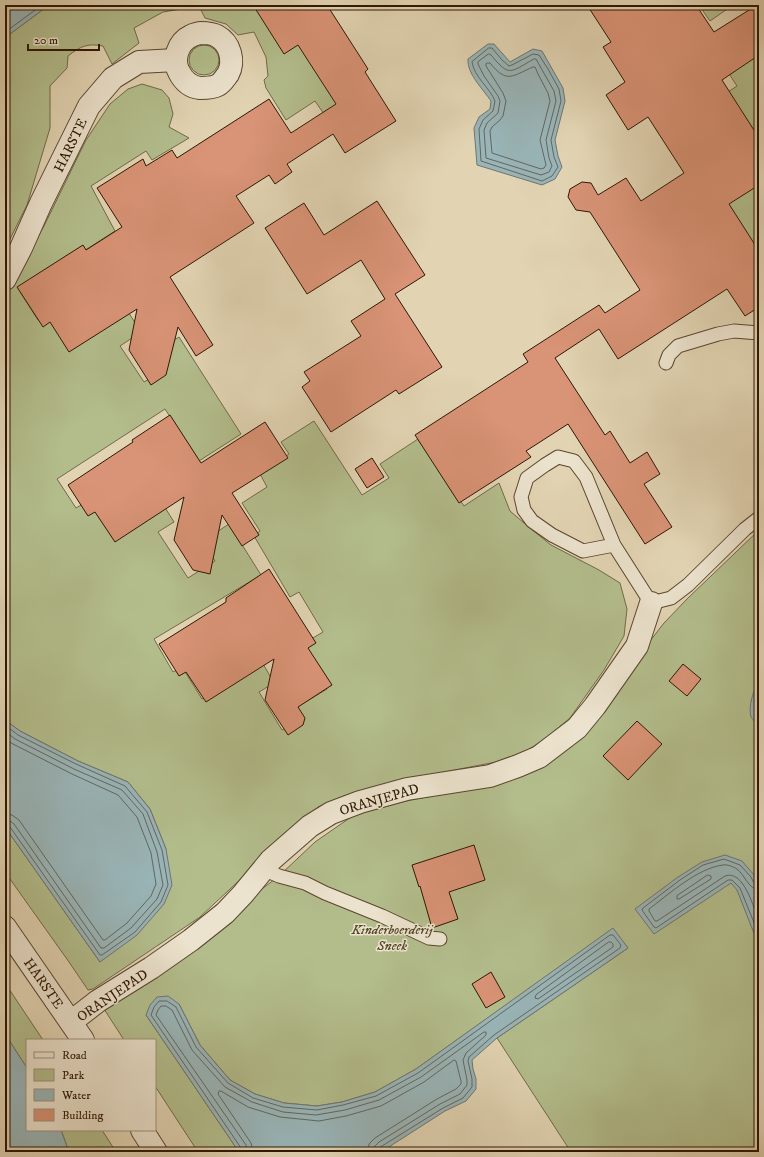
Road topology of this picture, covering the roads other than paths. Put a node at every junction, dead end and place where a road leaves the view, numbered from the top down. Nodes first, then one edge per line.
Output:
1 (176, 60) dead end
2 (5, 279) edge
3 (759, 333) edge
4 (666, 363) dead end
5 (759, 518) edge
6 (614, 546) junction
7 (651, 603) junction
8 (263, 869) junction
9 (5, 926) edge
10 (440, 939) dead end
11 (71, 1022) junction
12 (82, 1039) edge
13 (143, 1131) edge
14 (156, 1152) edge

1 - 2 street, HARSTE
3 - 4 lane
5 - 7 lane
6 - 6 lane
6 - 7 lane
7 - 8 street, ORANJEPAD
8 - 10 lane
8 - 11 street, ORANJEPAD
9 - 11 street, HARSTE
11 - 12 street, HARSTE
13 - 14 street

